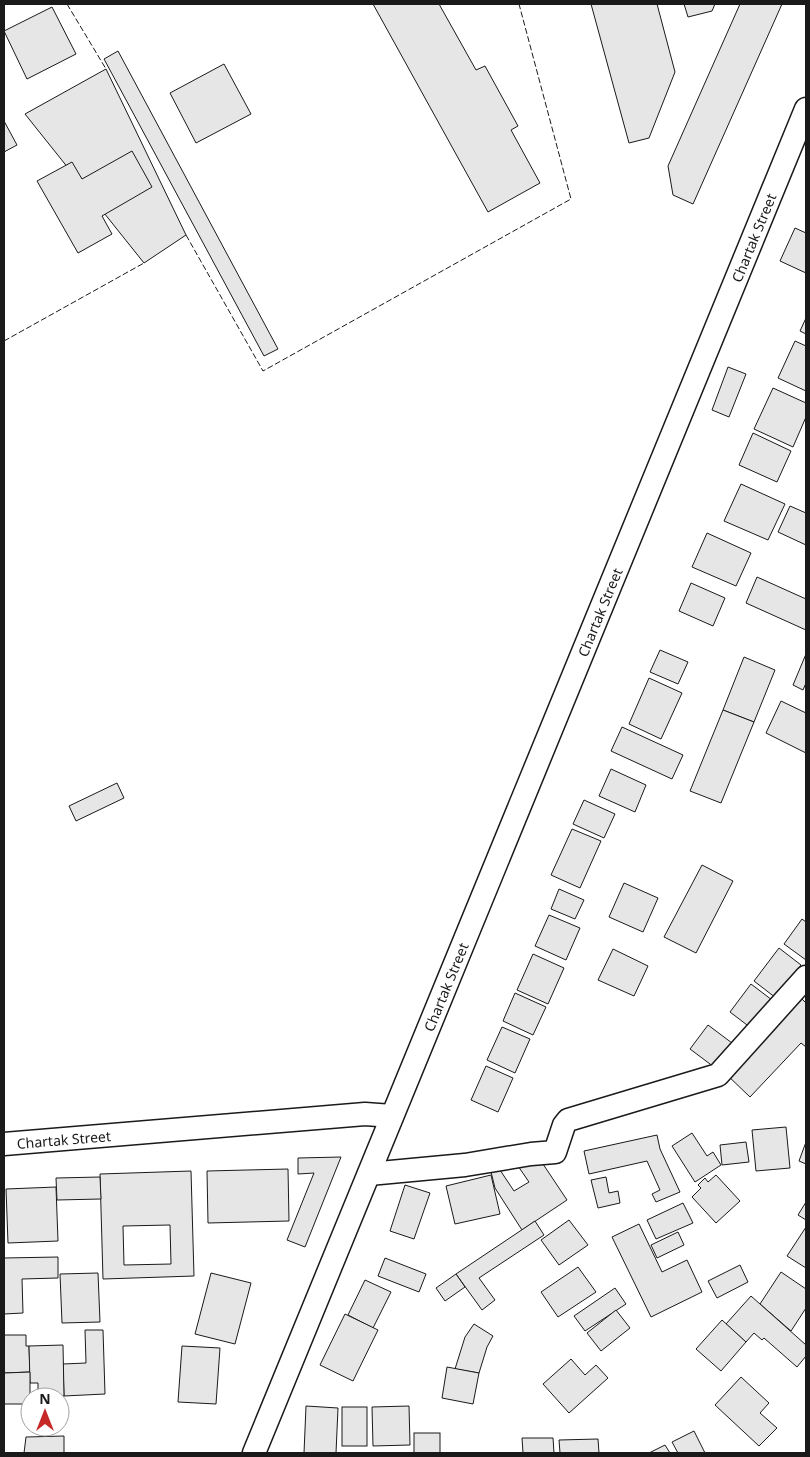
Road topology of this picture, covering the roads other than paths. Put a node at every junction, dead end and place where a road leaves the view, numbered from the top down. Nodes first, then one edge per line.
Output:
1 (806, 109) edge
2 (806, 977) edge
3 (392, 1116) junction
4 (4, 1144) edge
5 (369, 1174) junction
6 (254, 1453) edge

1 - 3 street, Chartak Street
2 - 5 street
3 - 4 street, Chartak Street
3 - 5 street, Chartak Street
5 - 6 street, Chartak Street

